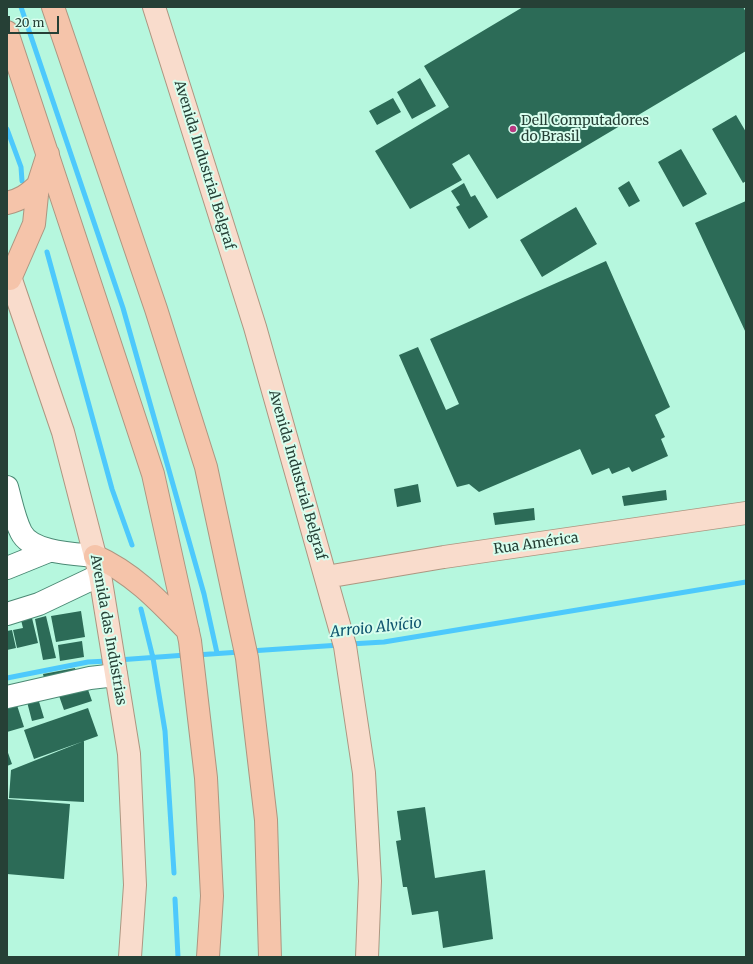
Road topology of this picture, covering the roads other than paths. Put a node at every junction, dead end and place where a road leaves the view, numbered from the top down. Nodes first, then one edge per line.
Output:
1 (54, 7) edge
2 (154, 7) edge
3 (7, 32) edge
4 (48, 154) junction
5 (38, 185) junction
6 (7, 203) edge
7 (8, 277) edge
8 (7, 487) edge
9 (746, 513) edge
10 (49, 551) junction
11 (98, 566) junction
12 (7, 568) edge
13 (326, 577) junction
14 (7, 614) edge
15 (189, 636) junction
16 (116, 673) junction
17 (7, 697) edge
18 (130, 957) edge
19 (208, 957) edge
20 (270, 957) edge
21 (367, 957) edge

1 - 20 highway
2 - 13 main road, Avenida Industrial Belgraf
3 - 4 highway
4 - 5 highway
4 - 15 highway
5 - 6 highway
5 - 7 highway
7 - 11 main road, Avenida das Indústrias
8 - 10 lane
9 - 13 main road, Rua América
10 - 11 lane
10 - 12 lane
11 - 14 lane
11 - 15 highway
11 - 16 main road, Avenida das Indústrias
13 - 21 main road, Avenida Industrial Belgraf
15 - 19 highway
16 - 17 lane
16 - 18 main road, Avenida das Indústrias

